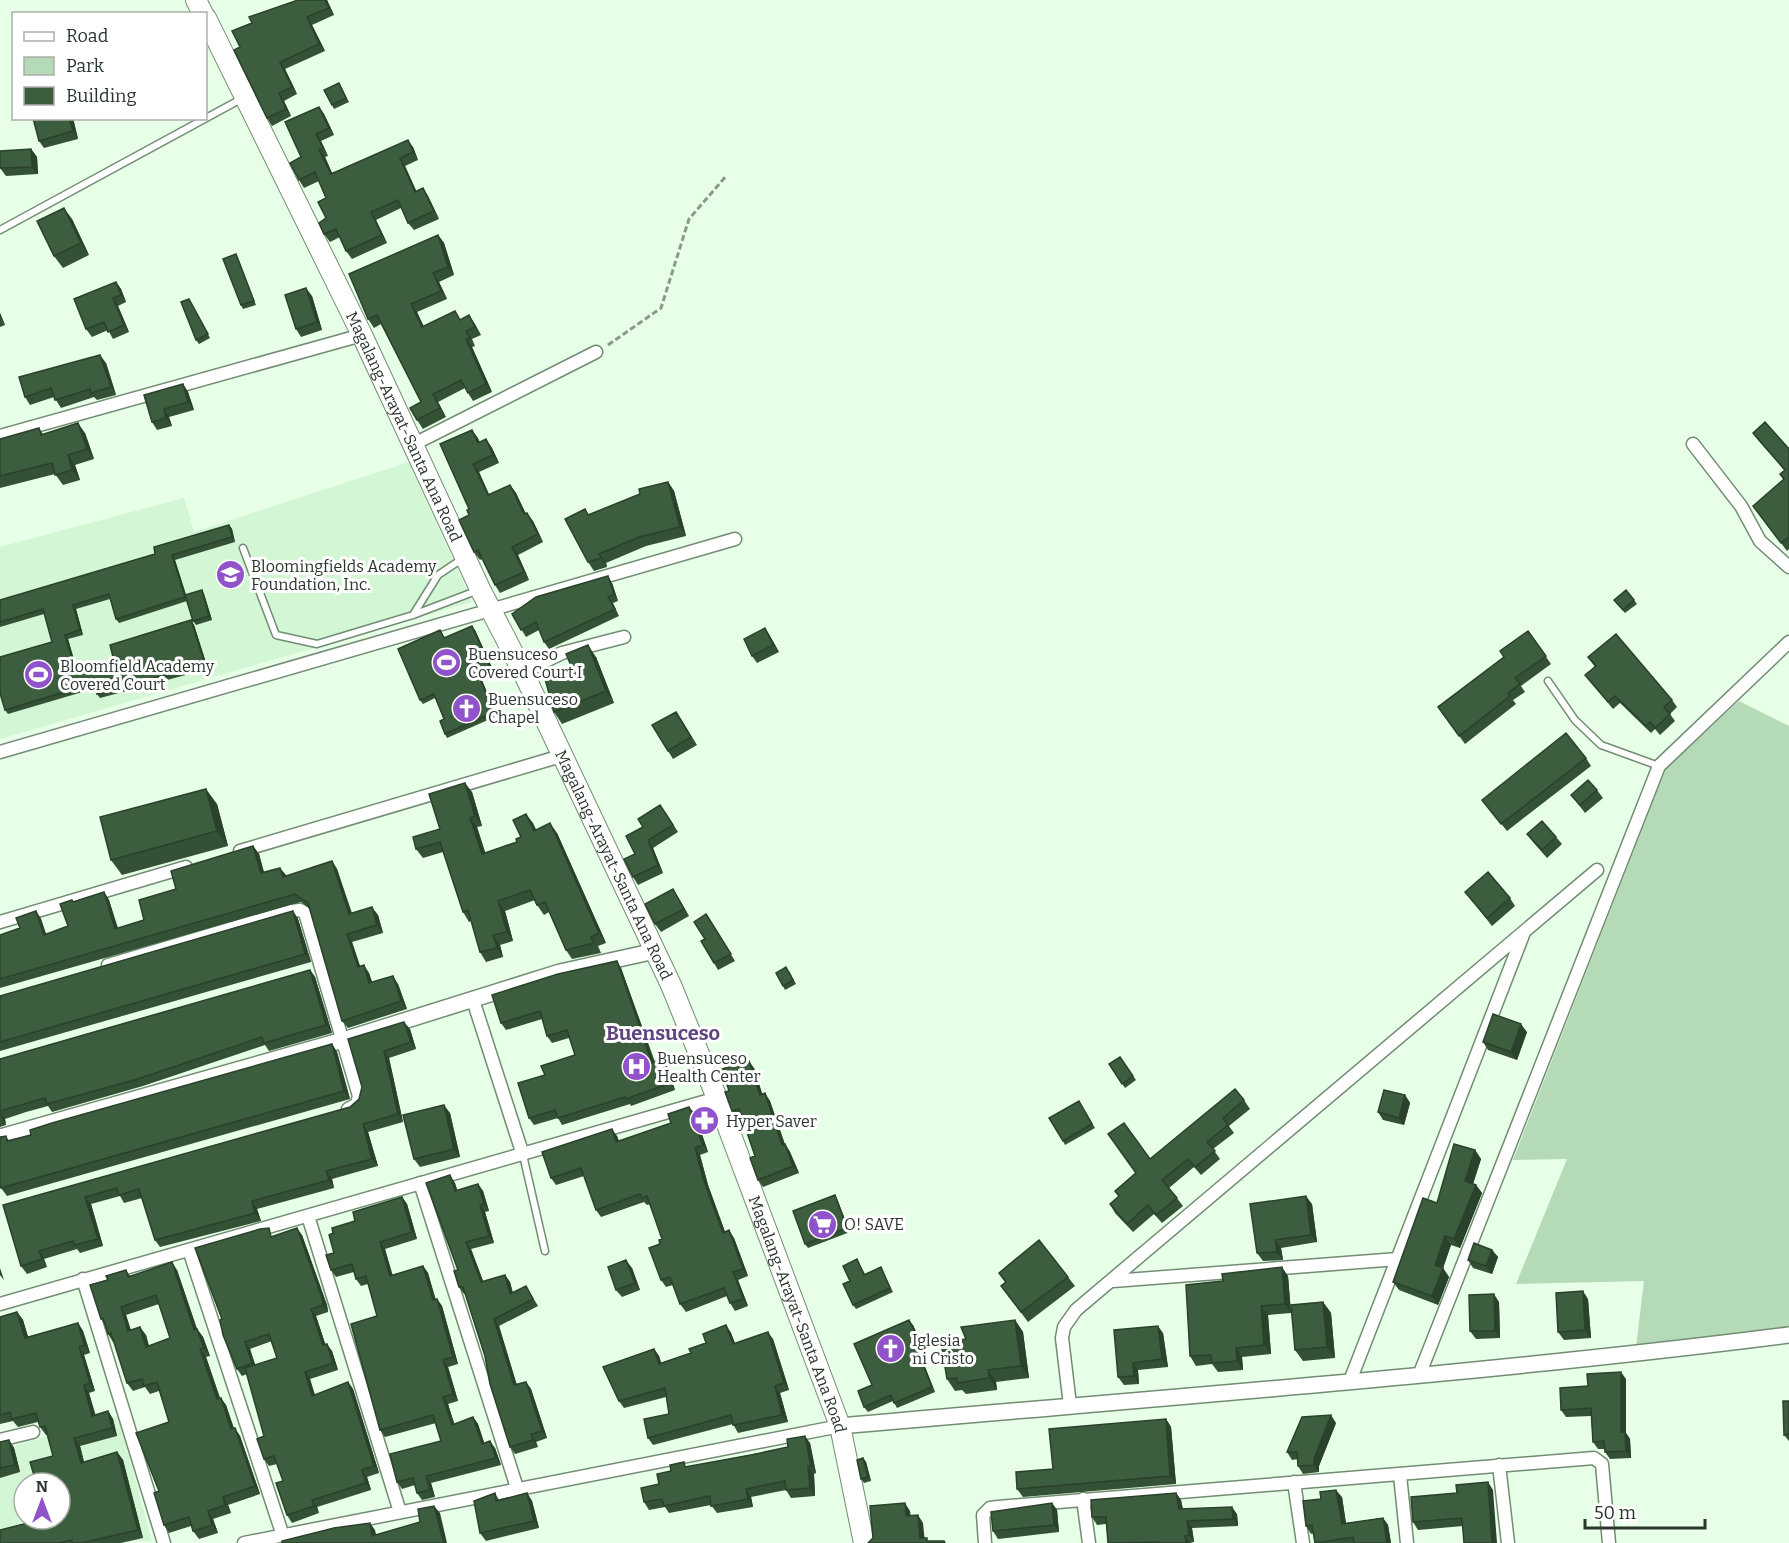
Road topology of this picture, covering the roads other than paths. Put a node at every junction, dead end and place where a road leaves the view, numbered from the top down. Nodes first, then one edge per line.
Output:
1 (207, 20) edge
2 (246, 96) junction
3 (207, 117) edge
4 (202, 120) edge
5 (0, 230) edge
6 (362, 335) junction
7 (596, 352) road end
8 (0, 436) edge
9 (414, 444) junction
10 (1693, 444) dead end
11 (735, 539) dead end
12 (243, 548) dead end
13 (465, 557) junction
14 (1789, 567) edge
15 (480, 589) junction
16 (489, 608) junction
17 (413, 615) junction
18 (624, 637) dead end
19 (1789, 642) edge
20 (523, 672) junction
21 (1548, 681) dead end
22 (0, 752) edge
23 (561, 756) junction
24 (1659, 766) junction
25 (229, 854) edge
26 (195, 864) edge
27 (1597, 870) dead end
28 (0, 922) edge
29 (1524, 932) junction
30 (655, 951) junction
31 (100, 967) edge
32 (473, 1000) junction
33 (343, 1040) junction
34 (717, 1098) junction
35 (340, 1112) edge
36 (0, 1137) edge
37 (523, 1155) junction
38 (420, 1184) junction
39 (308, 1215) junction
40 (189, 1250) junction
41 (545, 1251) dead end
42 (1398, 1259) junction
43 (84, 1279) junction
44 (1113, 1281) junction
45 (0, 1304) edge
46 (1789, 1335) edge
47 (1420, 1373) junction
48 (1350, 1381) junction
49 (1070, 1405) junction
50 (840, 1426) junction
51 (33, 1432) dead end
52 (0, 1440) edge
53 (1499, 1466) junction
54 (1400, 1475) junction
55 (1294, 1482) junction
56 (517, 1488) junction
57 (1083, 1499) junction
58 (400, 1512) junction
59 (284, 1536) junction
60 (164, 1543) edge
61 (244, 1543) edge
62 (864, 1543) edge
63 (985, 1543) edge
64 (1089, 1543) edge
65 (1303, 1543) edge
66 (1407, 1543) edge
67 (1508, 1543) edge
68 (1609, 1543) edge

1 - 2 main road, Magalang-Arayat-Santa Ana Road
2 - 3 lane
2 - 6 main road, Magalang-Arayat-Santa Ana Road
4 - 5 lane
6 - 8 street
6 - 9 main road, Magalang-Arayat-Santa Ana Road
7 - 9 street
9 - 13 main road, Magalang-Arayat-Santa Ana Road
10 - 14 street
11 - 16 street
12 - 17 lane
13 - 15 main road, Magalang-Arayat-Santa Ana Road
13 - 17 lane
15 - 16 main road, Magalang-Arayat-Santa Ana Road
15 - 17 lane
16 - 20 main road, Magalang-Arayat-Santa Ana Road
16 - 22 street
18 - 20 street
19 - 24 street
20 - 23 main road, Magalang-Arayat-Santa Ana Road
21 - 24 lane
23 - 25 street
23 - 30 main road, Magalang-Arayat-Santa Ana Road
24 - 47 street
26 - 28 street
27 - 29 street
29 - 42 street
29 - 44 street
30 - 32 street
30 - 34 main road, Magalang-Arayat-Santa Ana Road
31 - 33 street
32 - 33 street
32 - 37 street
33 - 35 street
33 - 36 street
34 - 37 street
34 - 50 main road, Magalang-Arayat-Santa Ana Road
37 - 38 street
37 - 41 lane
38 - 39 street
38 - 56 street
39 - 40 street
39 - 58 street
40 - 43 street
40 - 59 street
42 - 44 street
42 - 48 street
43 - 45 street
43 - 60 street
44 - 49 street
46 - 47 street
47 - 48 street
48 - 49 street
49 - 50 street
50 - 56 street
50 - 62 main road, Magalang-Arayat-Santa Ana Road
51 - 52 street
53 - 54 street
53 - 67 street
53 - 68 street
54 - 55 street
54 - 66 street
55 - 57 street
55 - 65 street
56 - 58 street
57 - 63 street
57 - 64 street
58 - 59 street
59 - 61 street

